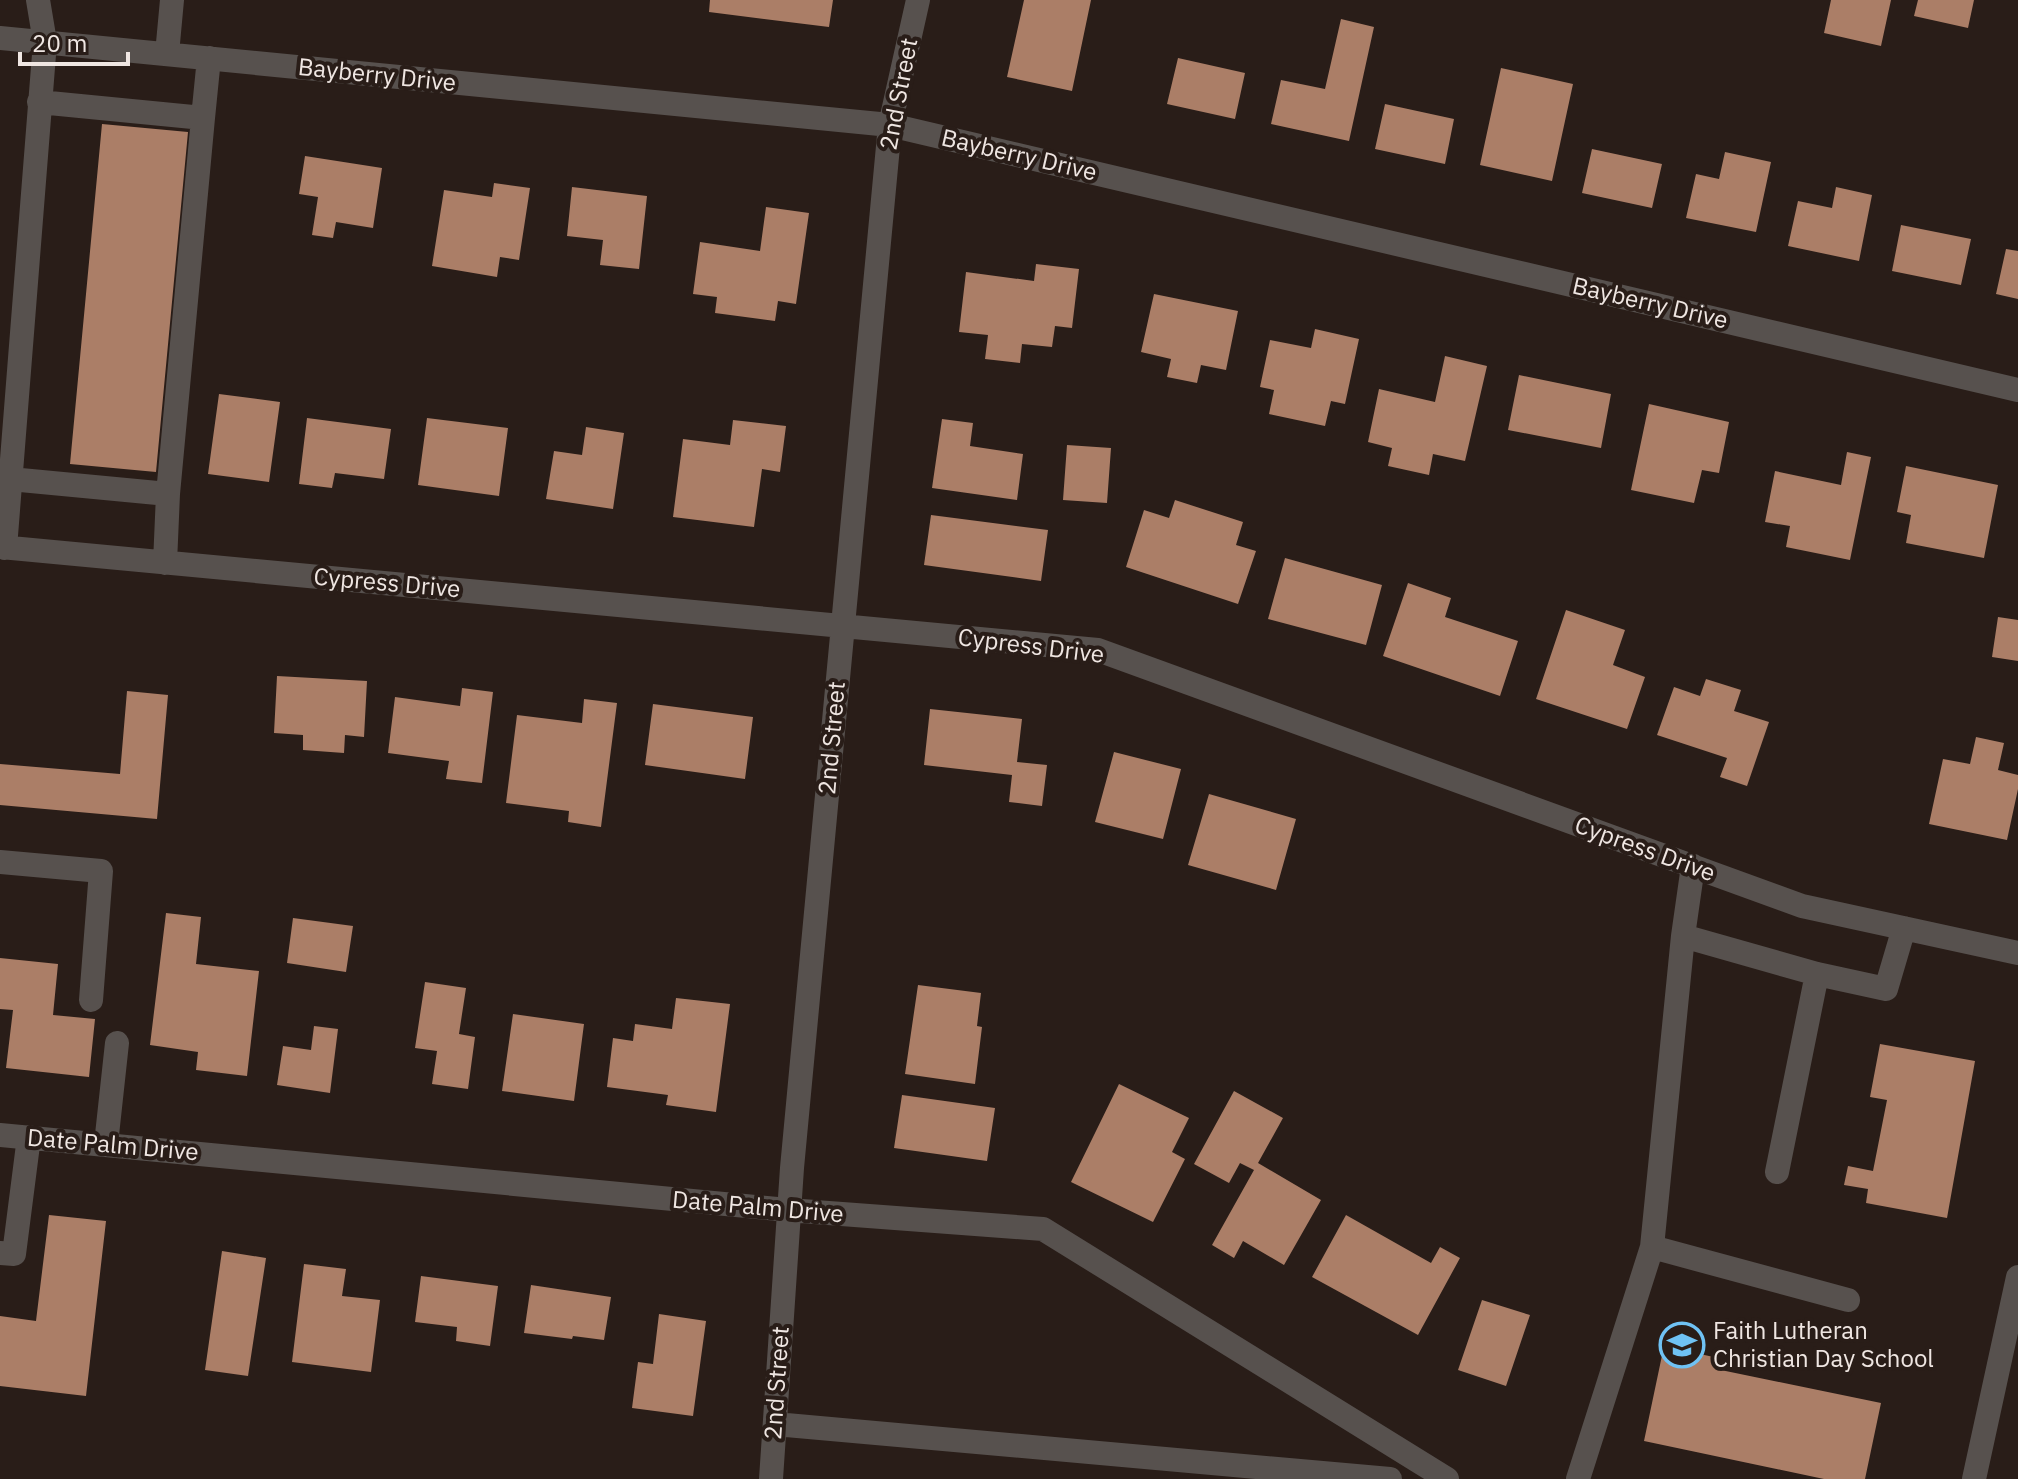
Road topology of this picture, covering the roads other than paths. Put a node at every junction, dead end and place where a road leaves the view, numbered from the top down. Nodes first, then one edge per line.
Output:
1 (38, 0) edge
2 (172, 0) edge
3 (918, 0) edge
4 (0, 38) edge
5 (45, 42) junction
6 (167, 54) junction
7 (209, 58) junction
8 (39, 102) junction
9 (203, 118) junction
10 (890, 125) junction
11 (2018, 390) edge
12 (10, 479) junction
13 (168, 494) junction
14 (2, 547) edge
15 (165, 563) junction
16 (843, 625) junction
17 (0, 862) edge
18 (1693, 866) junction
19 (1904, 928) junction
20 (1683, 936) junction
21 (2018, 953) edge
22 (1817, 974) junction
23 (91, 1000) dead end
24 (117, 1043) dead end
25 (0, 1135) edge
26 (29, 1137) junction
27 (106, 1144) junction
28 (1777, 1172) dead end
29 (788, 1210) junction
30 (1652, 1247) junction
31 (0, 1253) edge
32 (2018, 1277) edge
33 (1848, 1300) dead end
34 (775, 1424) junction
35 (771, 1479) edge
36 (1390, 1479) edge
37 (1447, 1479) edge
38 (1578, 1479) edge
39 (1974, 1479) edge

1 - 5 street
2 - 6 street
3 - 10 street, 2nd Street
4 - 5 street, Bayberry Drive
5 - 6 street, Bayberry Drive
5 - 8 street
6 - 7 street, Bayberry Drive
7 - 9 street
7 - 10 street, Bayberry Drive
8 - 9 street
8 - 12 street
9 - 13 street
10 - 11 street, Bayberry Drive
10 - 16 street, 2nd Street
12 - 13 street
12 - 14 street
13 - 15 street
14 - 15 street, Cypress Drive
15 - 16 street, Cypress Drive
16 - 18 street, Cypress Drive
16 - 29 street, 2nd Street
17 - 23 street
18 - 19 street, Cypress Drive
18 - 20 street
19 - 21 street, Cypress Drive
19 - 22 street
20 - 22 street
20 - 30 street
22 - 28 street
24 - 27 street
25 - 26 street, Date Palm Drive
26 - 27 street, Date Palm Drive
26 - 31 street
27 - 29 street, Date Palm Drive
29 - 34 street, 2nd Street
29 - 37 street, Date Palm Drive
30 - 33 street
30 - 38 street
32 - 39 street
34 - 35 street, 2nd Street
34 - 36 street

